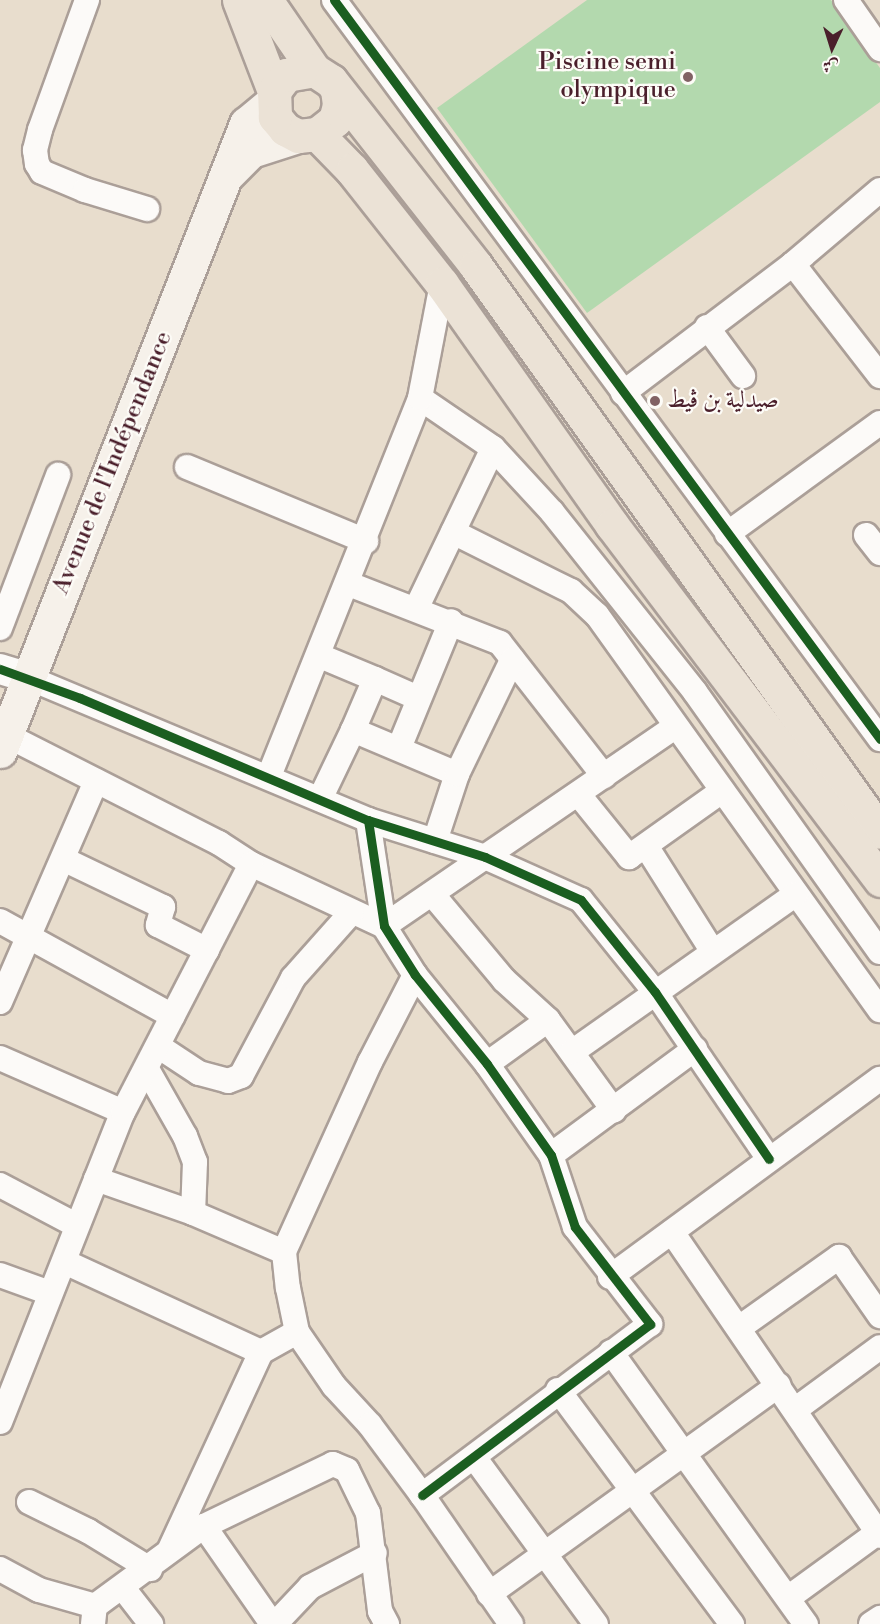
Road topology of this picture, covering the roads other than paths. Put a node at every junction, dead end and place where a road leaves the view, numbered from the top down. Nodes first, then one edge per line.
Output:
1 (87, 0) edge
2 (239, 0) edge
3 (266, 0) edge
4 (334, 0) edge
5 (846, 0) edge
6 (880, 49) edge
7 (325, 80) junction
8 (273, 97) junction
9 (308, 135) junction
10 (227, 175) junction
11 (880, 190) edge
12 (147, 209) dead end
13 (793, 264) junction
14 (442, 284) junction
15 (707, 327) junction
16 (743, 376) dead end
17 (880, 376) edge
18 (623, 393) junction
19 (420, 398) junction
20 (880, 423) edge
21 (493, 448) junction
22 (187, 467) dead end
23 (58, 475) dead end
24 (453, 532) junction
25 (727, 534) junction
26 (366, 541) junction
27 (349, 584) junction
28 (416, 609) junction
29 (451, 621) junction
30 (0, 628) edge
31 (320, 656) junction
32 (512, 660) junction
33 (9, 669) edge
34 (375, 679) junction
35 (418, 698) junction
36 (675, 727) junction
37 (353, 730) junction
38 (880, 739) edge
39 (3, 743) edge
40 (399, 748) junction
41 (457, 774) junction
42 (269, 776) junction
43 (604, 776) junction
44 (96, 781) junction
45 (722, 791) junction
46 (579, 795) junction
47 (320, 799) junction
48 (368, 820) junction
49 (880, 832) edge
50 (435, 841) junction
51 (646, 846) junction
52 (485, 857) junction
53 (63, 860) junction
54 (251, 864) junction
55 (880, 880) edge
56 (796, 894) junction
57 (434, 895) junction
58 (351, 913) junction
59 (0, 921) edge
60 (384, 926) junction
61 (30, 937) junction
62 (207, 950) junction
63 (713, 952) junction
64 (880, 952) edge
65 (415, 975) junction
66 (655, 992) junction
67 (0, 1002) edge
68 (880, 1010) edge
69 (173, 1016) junction
70 (548, 1020) junction
71 (158, 1046) junction
72 (694, 1049) junction
73 (572, 1053) junction
74 (0, 1058) edge
75 (487, 1064) junction
76 (148, 1071) junction
77 (880, 1079) edge
78 (614, 1111) junction
79 (123, 1112) junction
80 (551, 1155) junction
81 (769, 1159) junction
82 (96, 1179) junction
83 (0, 1185) edge
84 (193, 1213) junction
85 (76, 1225) junction
86 (672, 1232) junction
87 (284, 1252) junction
88 (64, 1262) junction
89 (0, 1275) edge
90 (610, 1276) junction
91 (50, 1293) junction
92 (880, 1316) edge
93 (739, 1328) junction
94 (297, 1332) junction
95 (880, 1347) edge
96 (261, 1352) junction
97 (611, 1352) junction
98 (779, 1385) junction
99 (558, 1390) junction
100 (796, 1409) junction
101 (0, 1422) edge
102 (682, 1455) junction
103 (474, 1457) junction
104 (633, 1491) junction
105 (422, 1495) junction
106 (29, 1502) dead end
107 (204, 1526) junction
108 (879, 1534) edge
109 (375, 1553) junction
110 (547, 1555) junction
111 (159, 1562) junction
112 (0, 1569) edge
113 (123, 1588) junction
114 (489, 1594) junction
115 (788, 1598) junction
116 (94, 1615) edge
117 (880, 1618) edge
118 (151, 1624) edge
119 (274, 1624) edge
120 (387, 1624) edge
121 (510, 1624) edge
122 (596, 1624) edge
123 (732, 1624) edge
124 (806, 1624) edge
125 (871, 1624) edge

1 - 12 street
2 - 8 highway
3 - 7 highway
4 - 18 street
5 - 6 street
7 - 8 highway
7 - 9 highway
7 - 49 highway
8 - 9 highway
8 - 10 main road, Avenue de l'Indépendance
9 - 10 main road
9 - 14 highway
10 - 33 main road, Avenue de l'Indépendance
11 - 13 street
13 - 15 street
13 - 17 street
14 - 19 street
14 - 55 highway
15 - 16 street
15 - 18 street
18 - 25 street
19 - 21 street
19 - 26 street
20 - 25 street
21 - 24 street
21 - 64 street
22 - 26 street
23 - 30 street
24 - 28 street
24 - 36 street
25 - 38 street
26 - 27 street
27 - 28 street
27 - 31 street
28 - 29 street
29 - 32 street
29 - 35 street
31 - 34 street
31 - 42 street
32 - 41 street
32 - 43 street
33 - 39 main road, Avenue de l'Indépendance
33 - 42 street
34 - 35 street
34 - 37 street
35 - 40 street
36 - 43 street
36 - 45 street
37 - 40 street
37 - 47 street
39 - 44 street
40 - 41 street
41 - 50 street
42 - 47 street
43 - 46 street
44 - 53 street
44 - 54 street
45 - 51 street
45 - 56 street
46 - 51 street
46 - 52 street
47 - 48 street
48 - 50 street
48 - 60 street
50 - 52 street
51 - 63 street
52 - 57 street
52 - 66 street
53 - 61 street
53 - 62 street
54 - 58 street
54 - 62 street
56 - 63 street
56 - 68 street
57 - 60 street
57 - 70 street
58 - 60 street
58 - 71 street
59 - 61 street
60 - 65 street
61 - 67 street
61 - 69 street
62 - 69 street
63 - 66 street
65 - 75 street
65 - 87 street
66 - 72 street
66 - 73 street
69 - 71 street
70 - 73 street
70 - 75 street
71 - 76 street
72 - 78 street
72 - 81 street
73 - 78 street
74 - 79 street
75 - 80 street
76 - 79 street
76 - 84 street
77 - 81 street
78 - 80 street
79 - 82 street
80 - 90 street
81 - 86 street
82 - 84 street
82 - 85 street
83 - 85 street
84 - 87 street
85 - 88 street
86 - 90 street
86 - 93 street
87 - 94 street
88 - 91 street
88 - 96 street
89 - 91 street
90 - 97 street
91 - 101 street
92 - 93 street
93 - 98 street
94 - 96 street
94 - 105 street
95 - 100 street
96 - 111 street
97 - 99 street
97 - 102 street
98 - 100 street
98 - 102 street
99 - 103 street
99 - 104 street
100 - 108 street
102 - 104 street
102 - 115 street
103 - 105 street
103 - 110 street
104 - 110 street
104 - 123 street
105 - 114 street
106 - 111 street
107 - 109 street
107 - 111 street
107 - 119 street
108 - 115 street
109 - 119 street
109 - 120 street
110 - 114 street
110 - 122 street
111 - 113 street
112 - 116 street
113 - 116 street
113 - 118 street
114 - 121 street
115 - 124 street
117 - 125 street

